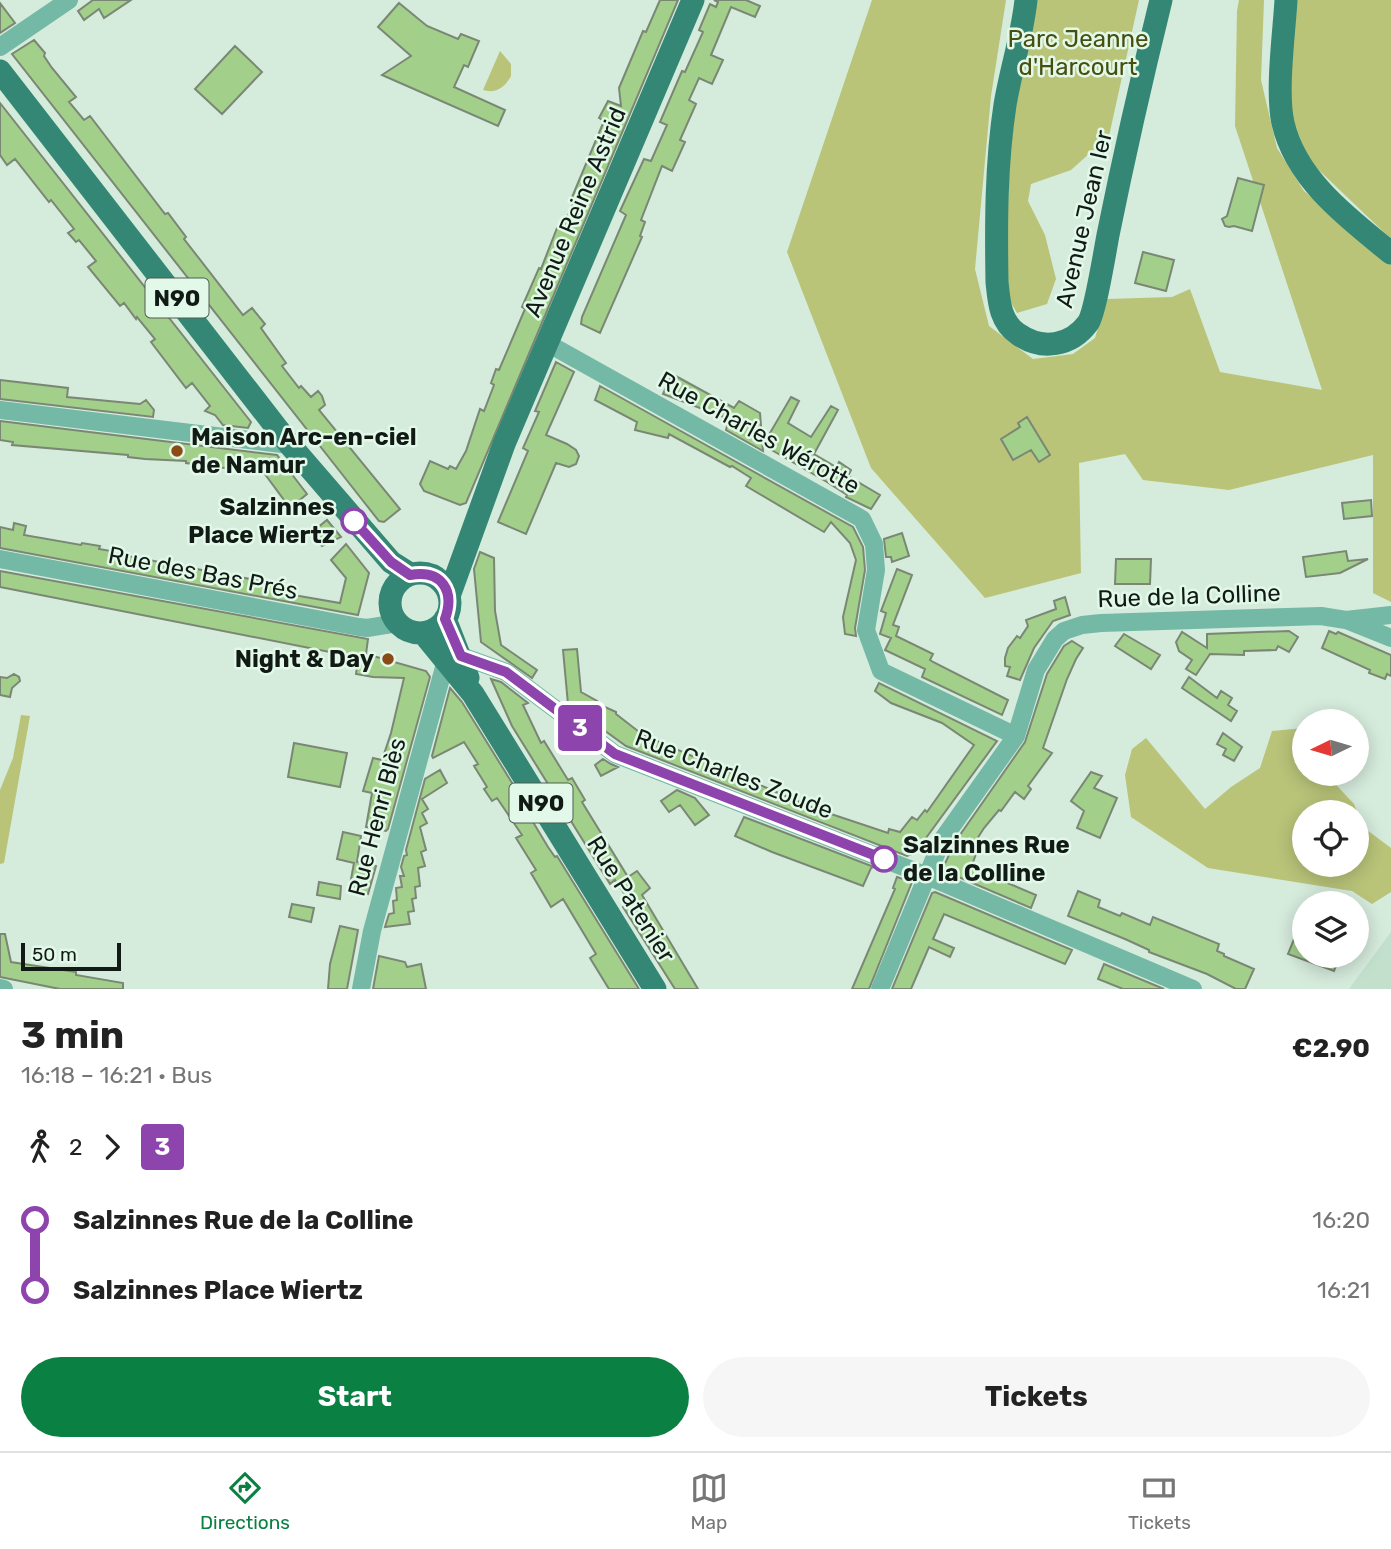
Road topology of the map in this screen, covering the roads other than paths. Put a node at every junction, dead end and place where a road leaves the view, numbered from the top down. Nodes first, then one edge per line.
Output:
1 (69, 0) edge
2 (694, 0) edge
3 (1026, 0) edge
4 (1161, 0) edge
5 (1286, 0) edge
6 (0, 47) edge
7 (0, 71) edge
8 (1391, 253) edge
9 (547, 343) junction
10 (0, 410) edge
11 (504, 444) junction
12 (290, 445) junction
13 (356, 523) junction
14 (0, 559) edge
15 (421, 575) junction
16 (391, 594) junction
17 (449, 596) junction
18 (1391, 615) edge
19 (445, 619) junction
20 (1346, 620) junction
21 (398, 623) junction
22 (423, 633) junction
23 (1391, 638) edge
24 (454, 658) junction
25 (1016, 736) junction
26 (927, 876) junction
27 (361, 989) edge
28 (655, 989) edge
29 (880, 989) edge
30 (1193, 989) edge

1 - 6 street
2 - 9 main road, Avenue Reine Astrid
3 - 4 main road, Avenue Jean Ier
5 - 8 main road
7 - 12 main road, N90
9 - 11 main road, Avenue Reine Astrid
9 - 25 street, Rue Charles Wérotte
10 - 12 street
11 - 15 main road, Avenue Reine Astrid
11 - 17 main road, Avenue Reine Astrid
12 - 13 main road, N90
13 - 15 main road, N90
13 - 16 main road, N90
14 - 21 street, Rue des Bas Prés
15 - 16 main road
15 - 17 main road, N90
16 - 21 main road, N90
17 - 19 main road
18 - 20 street
19 - 22 main road
19 - 24 main road, Rue Patenier / N90
20 - 23 street
20 - 25 street, Rue de la Colline
21 - 22 main road, N90
22 - 24 main road, Rue Patenier / N90
24 - 26 street, Rue Charles Zoude
24 - 27 street, Rue Henri Blès
24 - 28 main road, Rue Patenier / N90
25 - 26 street, Rue de la Colline
26 - 29 street, Rue de la Colline
26 - 30 street, Rue Charles Zoude

